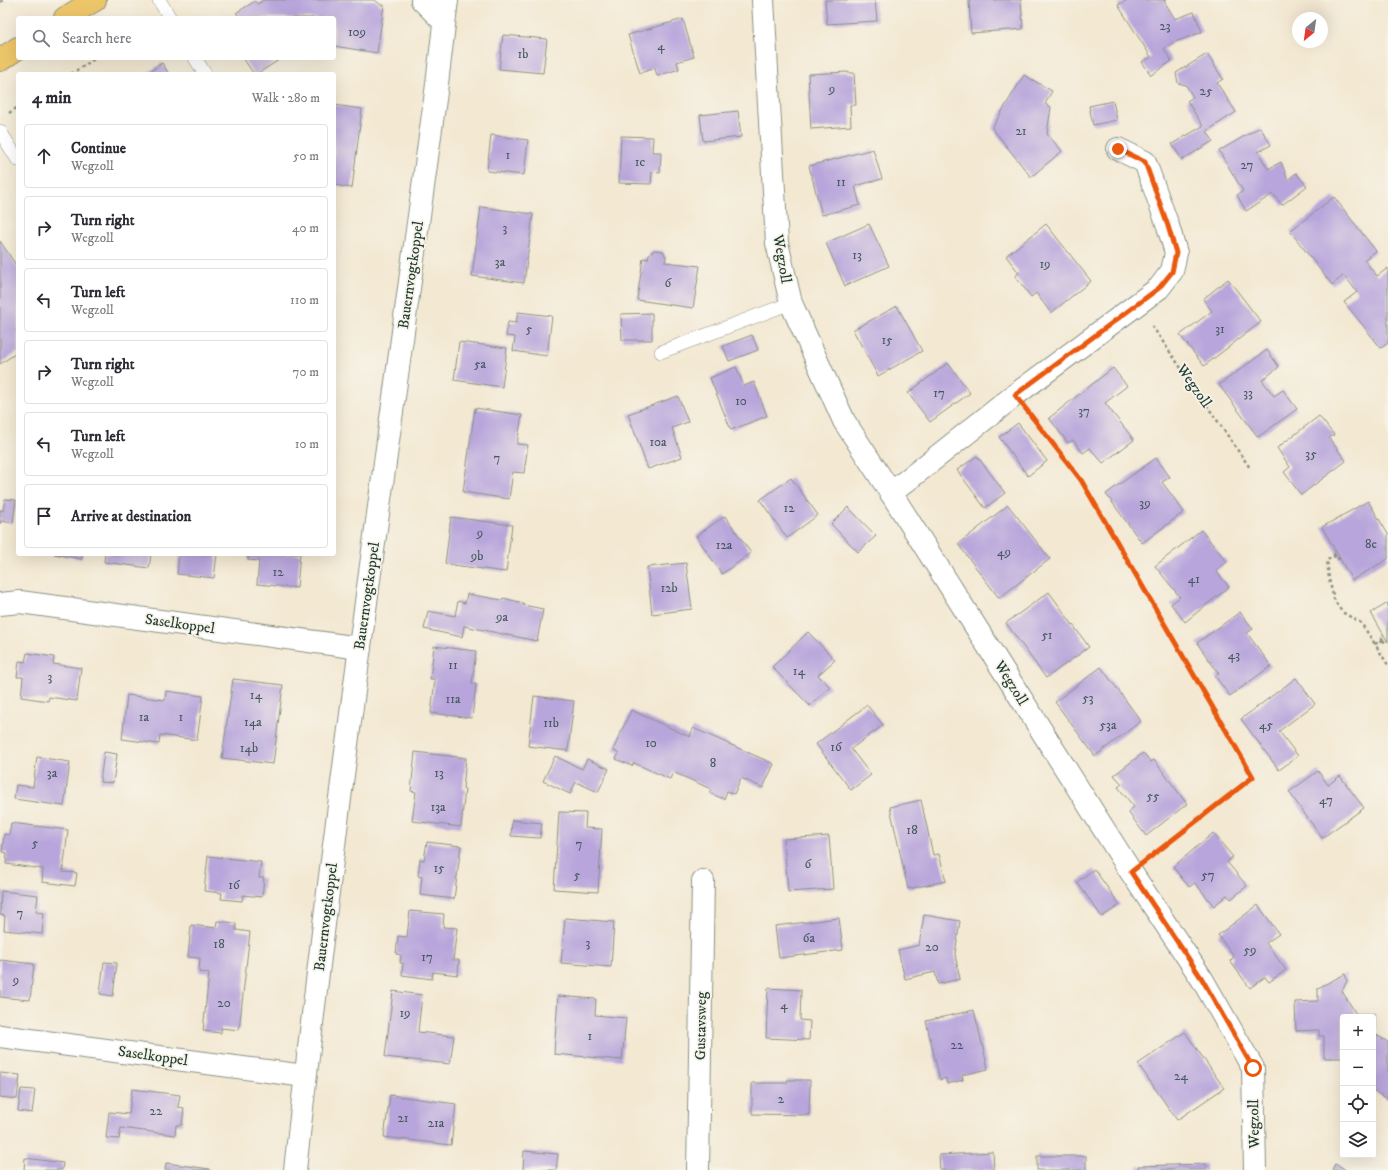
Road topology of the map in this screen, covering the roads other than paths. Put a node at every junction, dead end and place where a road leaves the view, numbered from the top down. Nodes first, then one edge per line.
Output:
1 (95, 0) edge
2 (159, 0) edge
3 (422, 0) edge
4 (447, 0) edge
5 (763, 0) edge
6 (68, 16) edge
7 (169, 16) edge
8 (444, 22) junction
9 (16, 49) edge
10 (0, 60) edge
11 (196, 60) edge
12 (204, 72) edge
13 (0, 131) edge
14 (1118, 149) dead end
15 (16, 157) edge
16 (791, 303) junction
17 (661, 352) dead end
18 (892, 493) junction
19 (0, 604) edge
20 (360, 648) junction
21 (703, 882) dead end
22 (0, 1036) edge
23 (305, 1076) junction
24 (295, 1170) edge
25 (698, 1170) edge
26 (1255, 1170) edge

1 - 6 main road
2 - 7 lane
3 - 8 street
4 - 8 street, Bauernvogtkoppel
5 - 16 street, Wegzoll
8 - 20 street, Bauernvogtkoppel
9 - 10 main road
11 - 12 lane
13 - 15 lane
14 - 18 street
16 - 17 lane
16 - 18 street, Wegzoll
18 - 26 street, Wegzoll
19 - 20 street, Saselkoppel
20 - 23 street, Bauernvogtkoppel
21 - 25 street, Gustavsweg
22 - 23 street, Saselkoppel
23 - 24 street, Bauernvogtkoppel

